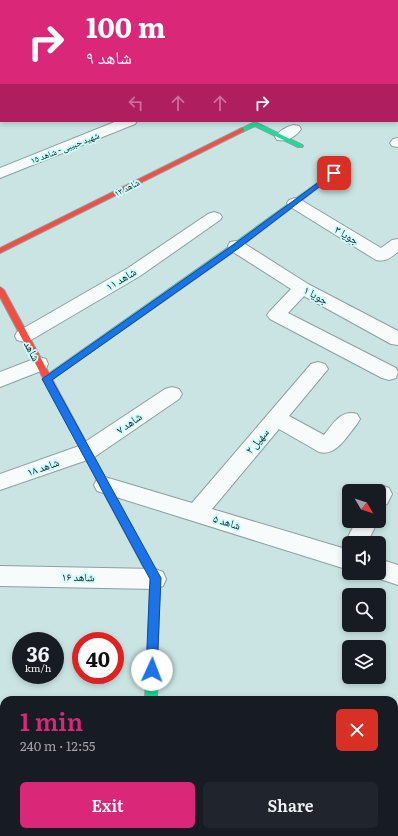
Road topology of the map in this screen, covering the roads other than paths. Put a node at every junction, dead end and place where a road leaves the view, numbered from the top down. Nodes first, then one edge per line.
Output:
1 (128, 122) edge
2 (300, 146) dead end
3 (0, 173) edge
4 (334, 173) dead end
5 (295, 203) junction
6 (214, 217) dead end
7 (398, 244) edge
8 (236, 246) junction
9 (0, 251) edge
10 (302, 288) junction
11 (0, 290) edge
12 (24, 336) junction
13 (398, 339) edge
14 (318, 369) dead end
15 (43, 372) junction
16 (389, 373) dead end
17 (0, 380) edge
18 (172, 394) dead end
19 (276, 418) junction
20 (350, 418) dead end
21 (86, 452) junction
22 (0, 482) edge
23 (105, 484) junction
24 (196, 512) junction
25 (342, 553) edge
26 (386, 571) edge
27 (398, 575) edge
28 (0, 576) edge
29 (155, 578) junction
30 (151, 696) edge

1 - 3 street, شهید حبیبی - شاهد ۱۵
2 - 9 street, شاهد ۱۳
4 - 5 street
5 - 7 street, جویا ۳
5 - 8 street
6 - 12 street, شاهد ۱۱
8 - 10 street, جویا ۱
8 - 15 street
10 - 13 street, جویا ۱
10 - 16 street
11 - 12 street, شاهد
12 - 15 street, شاهد
14 - 19 street, سهیل ۲
15 - 17 street
15 - 21 street, شاهد
18 - 21 street, شاهد ۷
19 - 20 street
19 - 24 street, سهیل ۲
21 - 22 street, شاهد ۱۸
21 - 23 street, شاهد
23 - 24 street, شاهد ۵
23 - 29 street, شاهد
24 - 25 street, شاهد ۵
26 - 27 street
28 - 29 street, شاهد ۱۶
29 - 30 street, شاهد

